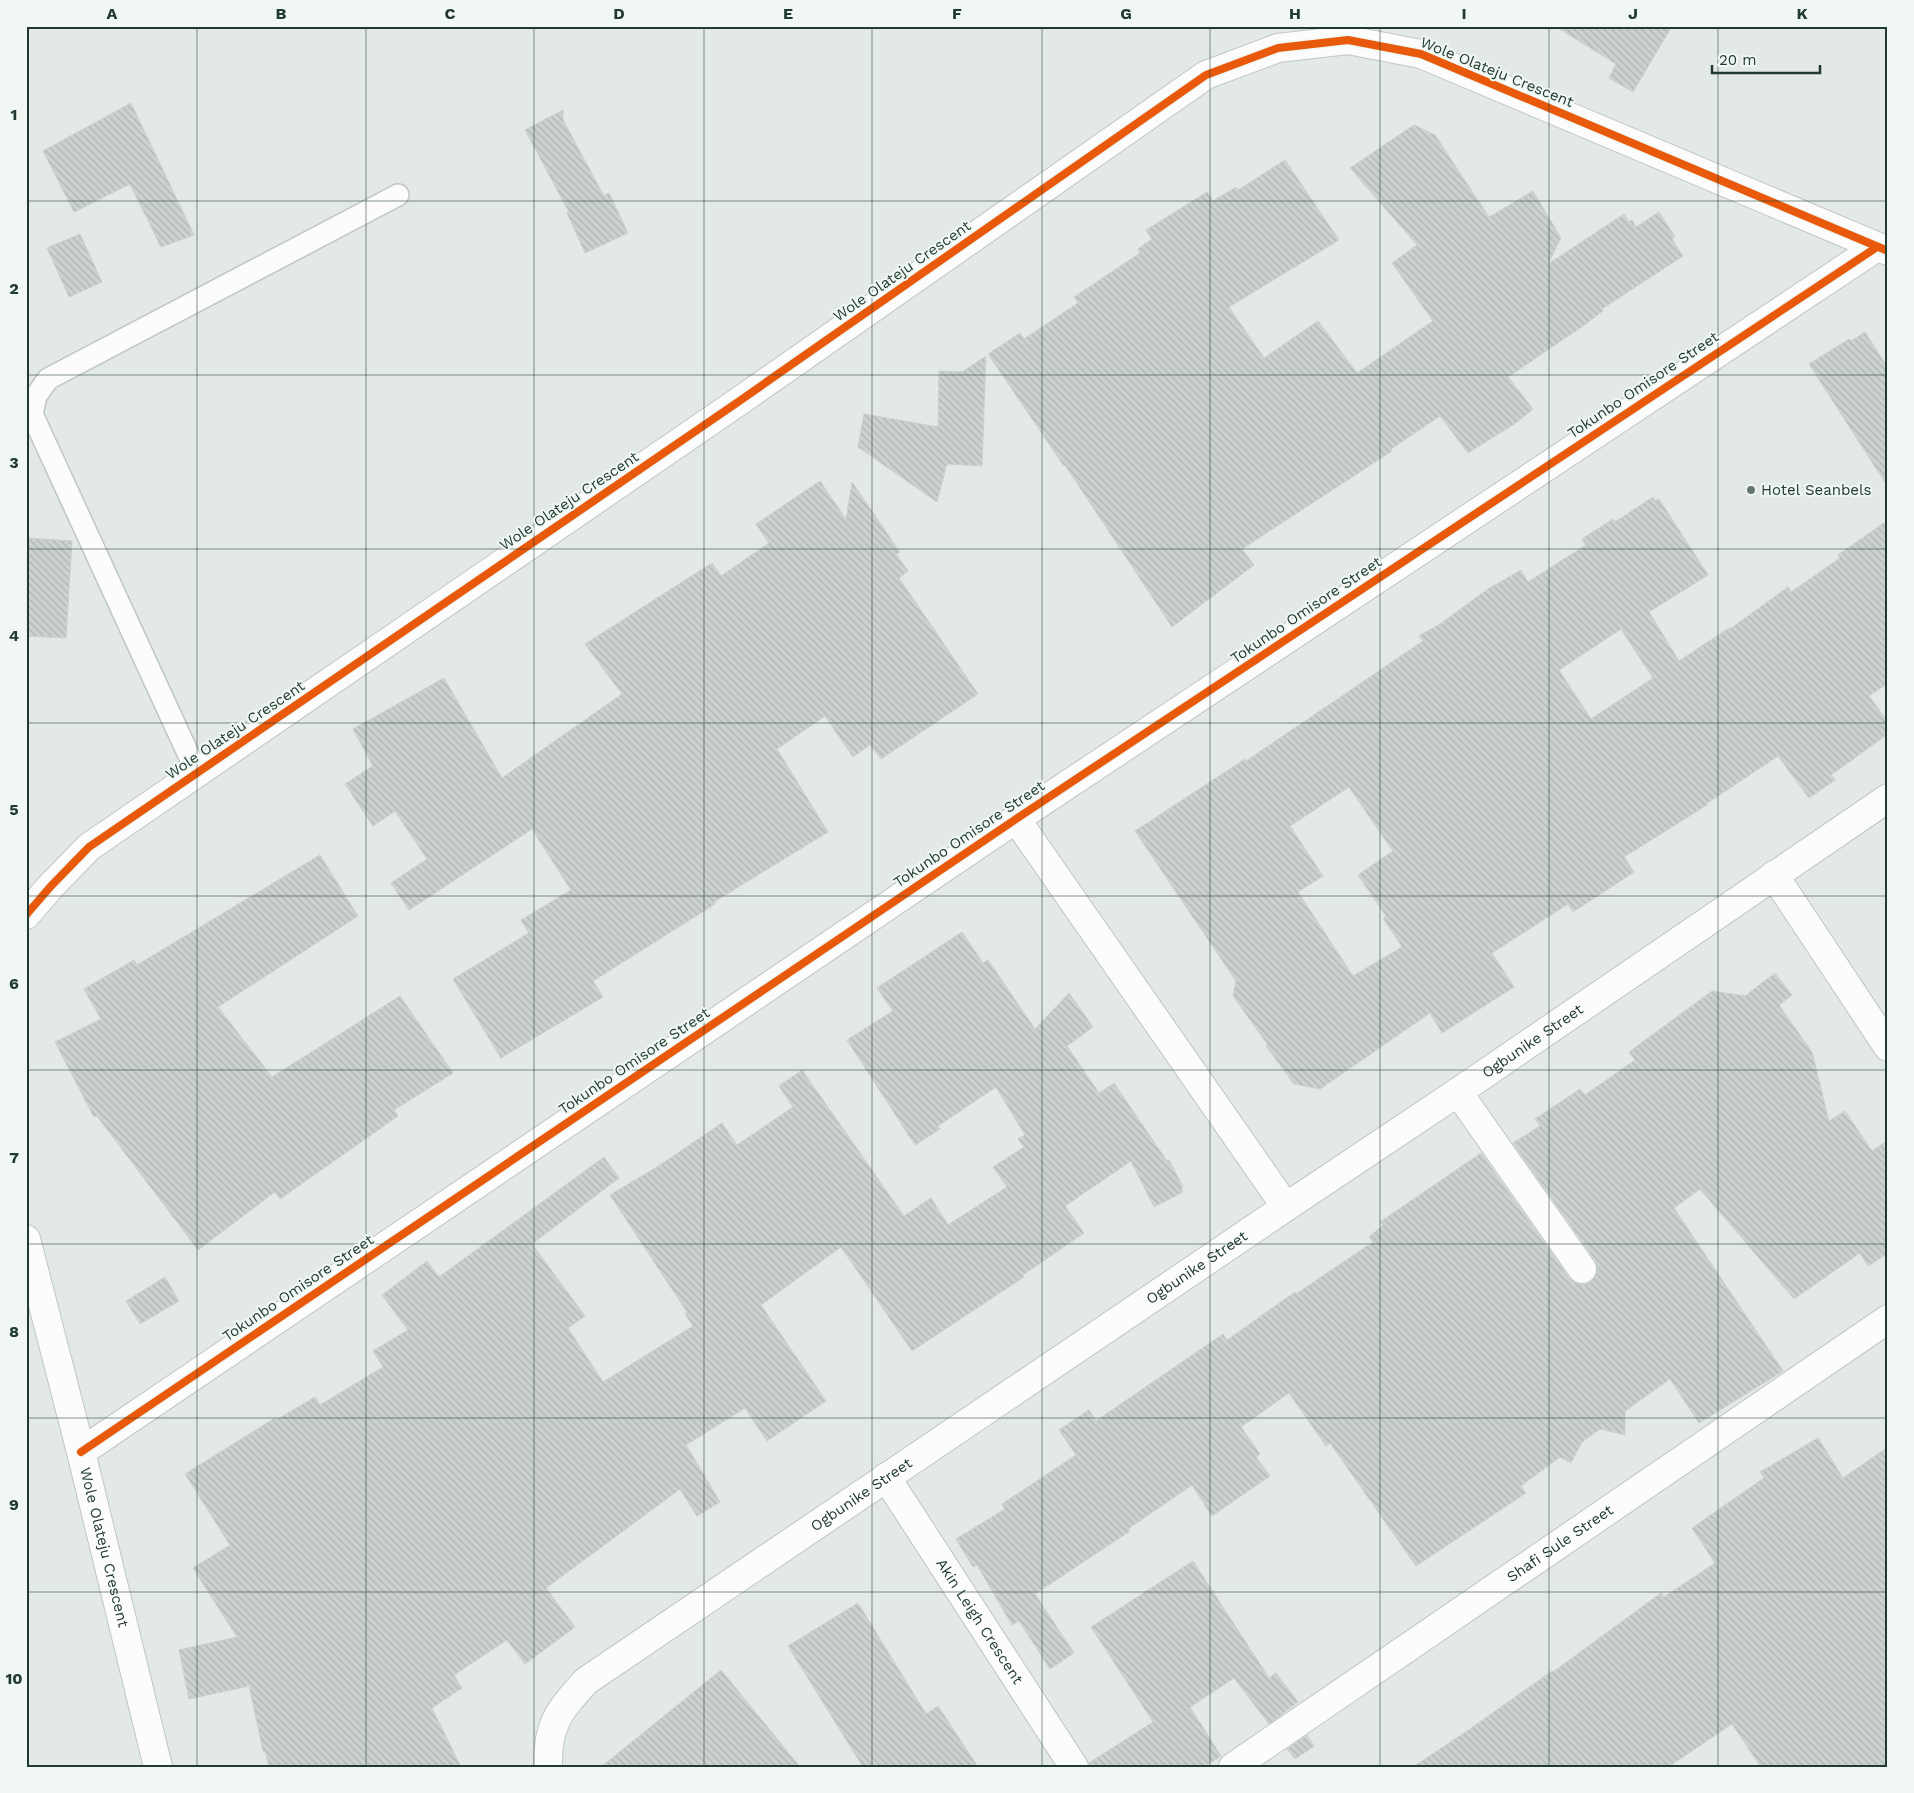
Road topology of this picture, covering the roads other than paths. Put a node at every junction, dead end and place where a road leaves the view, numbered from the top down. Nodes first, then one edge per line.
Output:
1 (398, 196) dead end
2 (1882, 249) edge
3 (197, 773) junction
4 (1888, 798) edge
5 (1016, 819) junction
6 (1774, 875) junction
7 (26, 916) edge
8 (1888, 1048) edge
9 (1458, 1092) junction
10 (1286, 1207) junction
11 (26, 1239) edge
12 (1582, 1270) dead end
13 (1888, 1319) edge
14 (81, 1452) junction
15 (886, 1477) junction
16 (158, 1767) edge
17 (548, 1767) edge
18 (1074, 1767) edge
19 (1233, 1767) edge

1 - 3 lane
2 - 3 street, Wole Olateju Crescent
2 - 5 street, Tokunbo Omisore Street
3 - 7 street, Wole Olateju Crescent
4 - 6 street, Ogbunike Street
5 - 10 street
5 - 14 street, Tokunbo Omisore Street
6 - 8 street
6 - 9 street, Ogbunike Street
9 - 10 street, Ogbunike Street
9 - 12 street
10 - 15 street, Ogbunike Street
11 - 14 street, Wole Olateju Crescent
13 - 19 street, Shafi Sule Street
14 - 16 street, Wole Olateju Crescent
15 - 17 street, Ogbunike Street
15 - 18 street, Akin Leigh Crescent

